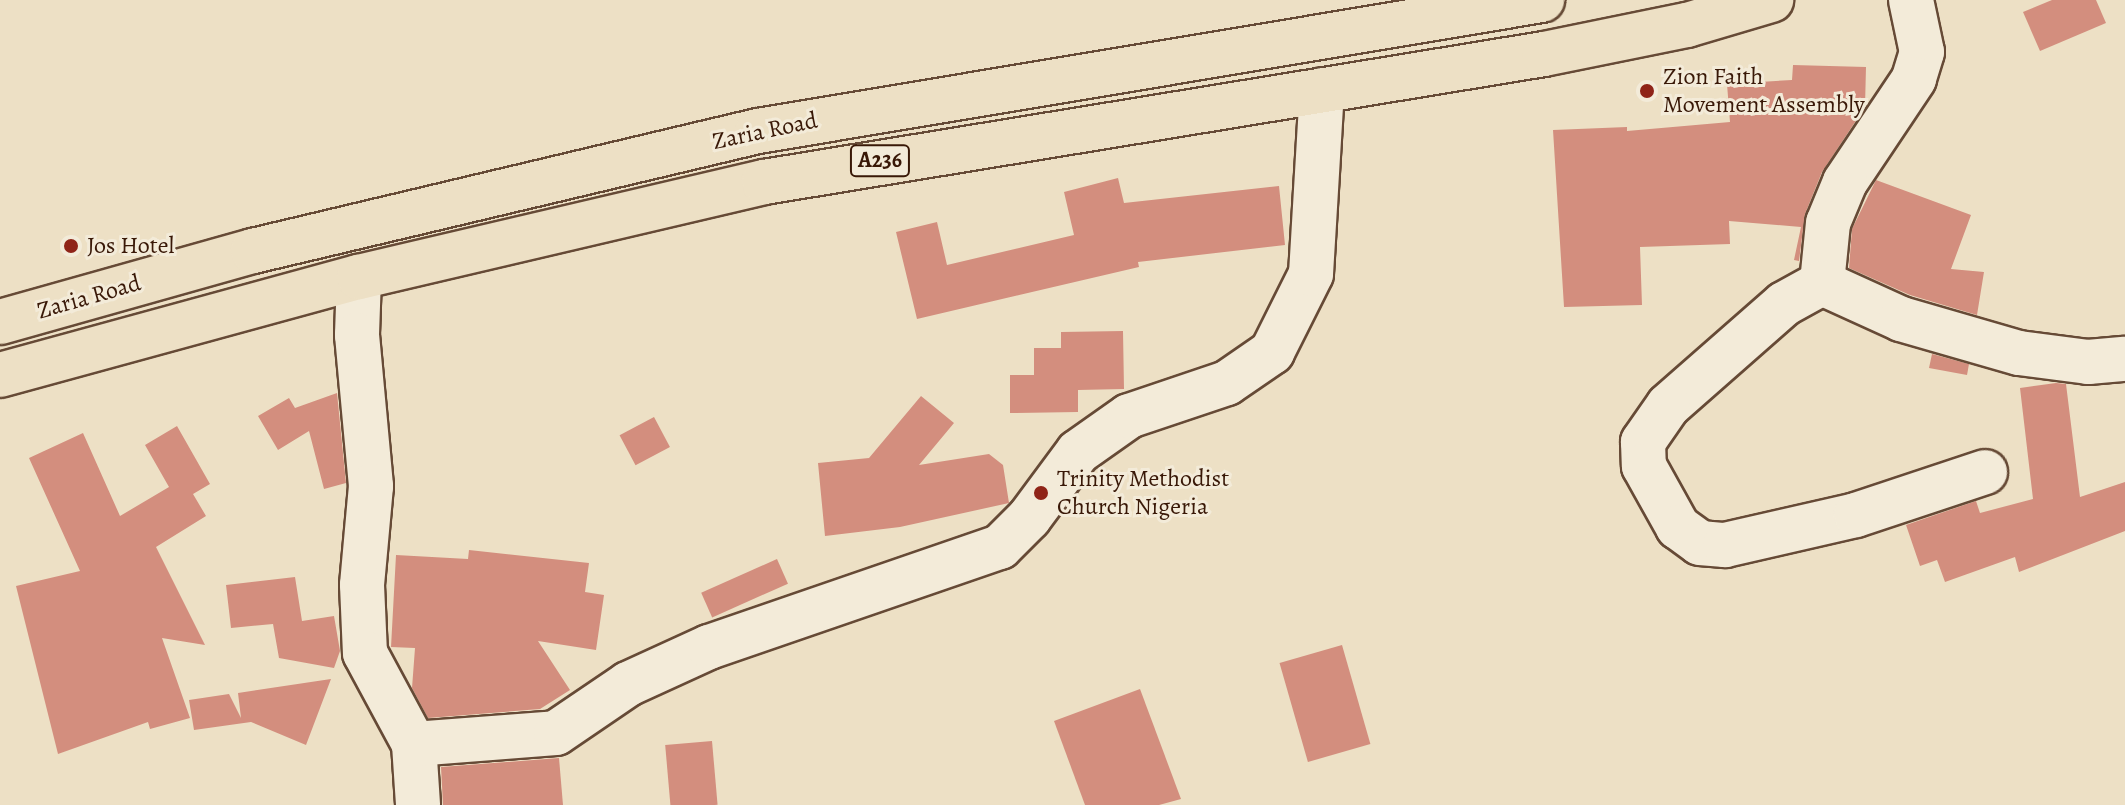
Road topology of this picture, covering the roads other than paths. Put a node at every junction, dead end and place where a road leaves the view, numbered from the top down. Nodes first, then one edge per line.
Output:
1 (1542, 0) edge
2 (1771, 0) edge
3 (1911, 0) edge
4 (1322, 90) junction
5 (359, 277) junction
6 (1822, 283) junction
7 (117, 289) junction
8 (0, 322) edge
9 (129, 336) junction
10 (2125, 359) edge
11 (0, 375) edge
12 (1985, 472) dead end
13 (414, 744) junction
14 (418, 805) edge

1 - 7 highway, Zaria Road / A236
2 - 4 highway, A236
3 - 6 street
4 - 5 highway, A236
4 - 13 street
5 - 9 highway, A236
5 - 13 street
6 - 10 street
6 - 12 street
7 - 8 highway, Zaria Road / A236
7 - 9 highway
9 - 11 highway, A236
13 - 14 street

